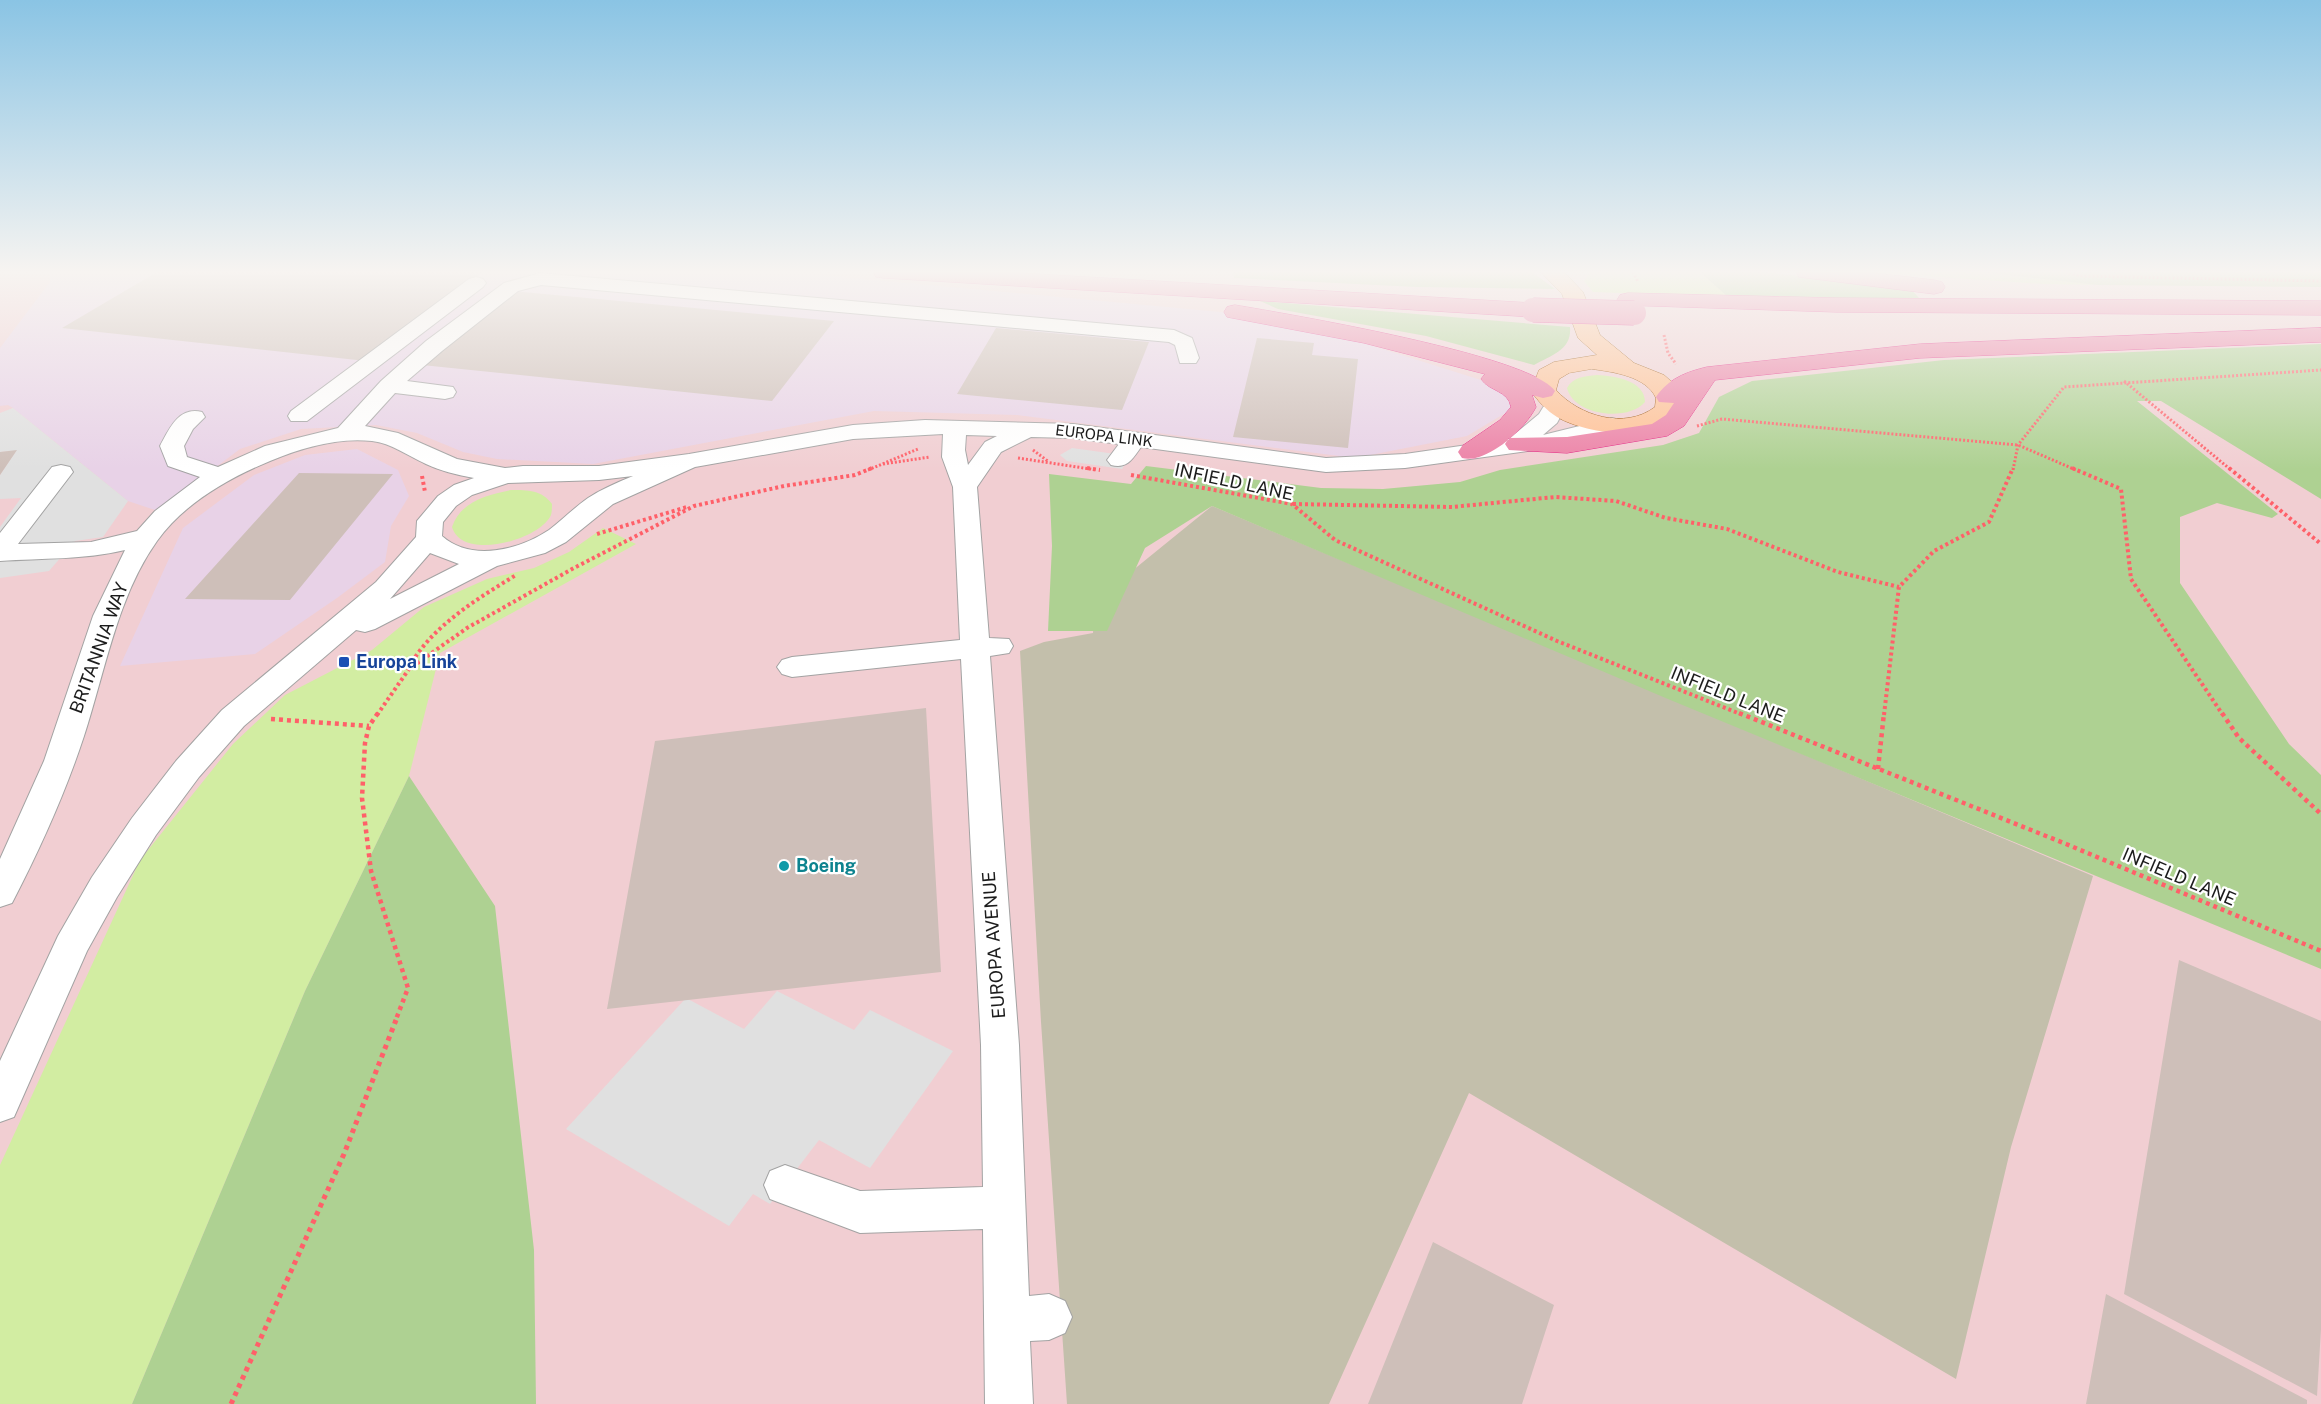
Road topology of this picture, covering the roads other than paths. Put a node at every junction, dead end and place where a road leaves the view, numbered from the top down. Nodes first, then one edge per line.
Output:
1 (404, 338) edge
2 (446, 338) edge
3 (1177, 338) edge
4 (1362, 338) edge
5 (1368, 338) edge
6 (1590, 338) joint
7 (2239, 338) edge
8 (391, 347) junction
9 (428, 352) junction
10 (1188, 358) dead end
11 (1571, 364) junction
12 (1625, 367) junction
13 (1709, 374) junction
14 (389, 386) junction
15 (445, 392) dead end
16 (1668, 397) junction
17 (1549, 398) junction
18 (299, 416) dead end
19 (194, 417) dead end
20 (1612, 426) junction
21 (957, 427) junction
22 (345, 434) junction
23 (1030, 437) junction
24 (1135, 439) junction
25 (1518, 444) junction
26 (1471, 452) junction
27 (689, 461) junction
28 (426, 465) junction
29 (1118, 468) road end
30 (61, 472) dead end
31 (557, 475) junction
32 (220, 476) junction
33 (504, 476) junction
34 (965, 487) junction
35 (429, 516) junction
36 (584, 526) junction
37 (146, 537) junction
38 (0, 552) edge
39 (493, 558) junction
40 (329, 639) junction
41 (987, 648) junction
42 (792, 667) dead end
43 (0, 893) edge
44 (0, 1104) edge
45 (785, 1185) dead end
46 (1004, 1207) junction
47 (1009, 1404) edge

1 - 8 street
2 - 9 street
3 - 10 street
4 - 26 highway
5 - 17 highway
6 - 11 main road
6 - 12 main road
7 - 13 highway
8 - 9 street
8 - 18 street
9 - 14 street
11 - 12 main road
11 - 17 main road
12 - 16 main road
13 - 16 highway
13 - 25 highway
14 - 15 street
14 - 22 street
16 - 20 main road
17 - 20 main road
17 - 25 street
19 - 32 street
20 - 25 street, EUROPA LINK
21 - 23 street, EUROPA LINK
21 - 27 street, EUROPA LINK
21 - 34 street, EUROPA AVENUE
22 - 28 street, BRITANNIA WAY
22 - 32 street, BRITANNIA WAY
23 - 24 street, EUROPA LINK
23 - 34 street
24 - 26 street, EUROPA LINK
24 - 29 street
25 - 26 street, EUROPA LINK
27 - 31 street, EUROPA LINK
27 - 36 street, EUROPA LINK
28 - 33 street, BRITANNIA WAY
28 - 35 street
30 - 38 street
31 - 33 street, EUROPA LINK
31 - 36 street
32 - 37 street, BRITANNIA WAY
33 - 35 street, EUROPA LINK
34 - 41 street, EUROPA AVENUE
35 - 39 street, EUROPA LINK
35 - 40 street, EUROPA LINK
36 - 39 street, EUROPA LINK
37 - 38 street
37 - 43 street, BRITANNIA WAY
39 - 40 street, EUROPA LINK
40 - 44 street, EUROPA LINK
41 - 42 street
41 - 46 street, EUROPA AVENUE
45 - 46 street
46 - 47 street, EUROPA AVENUE

